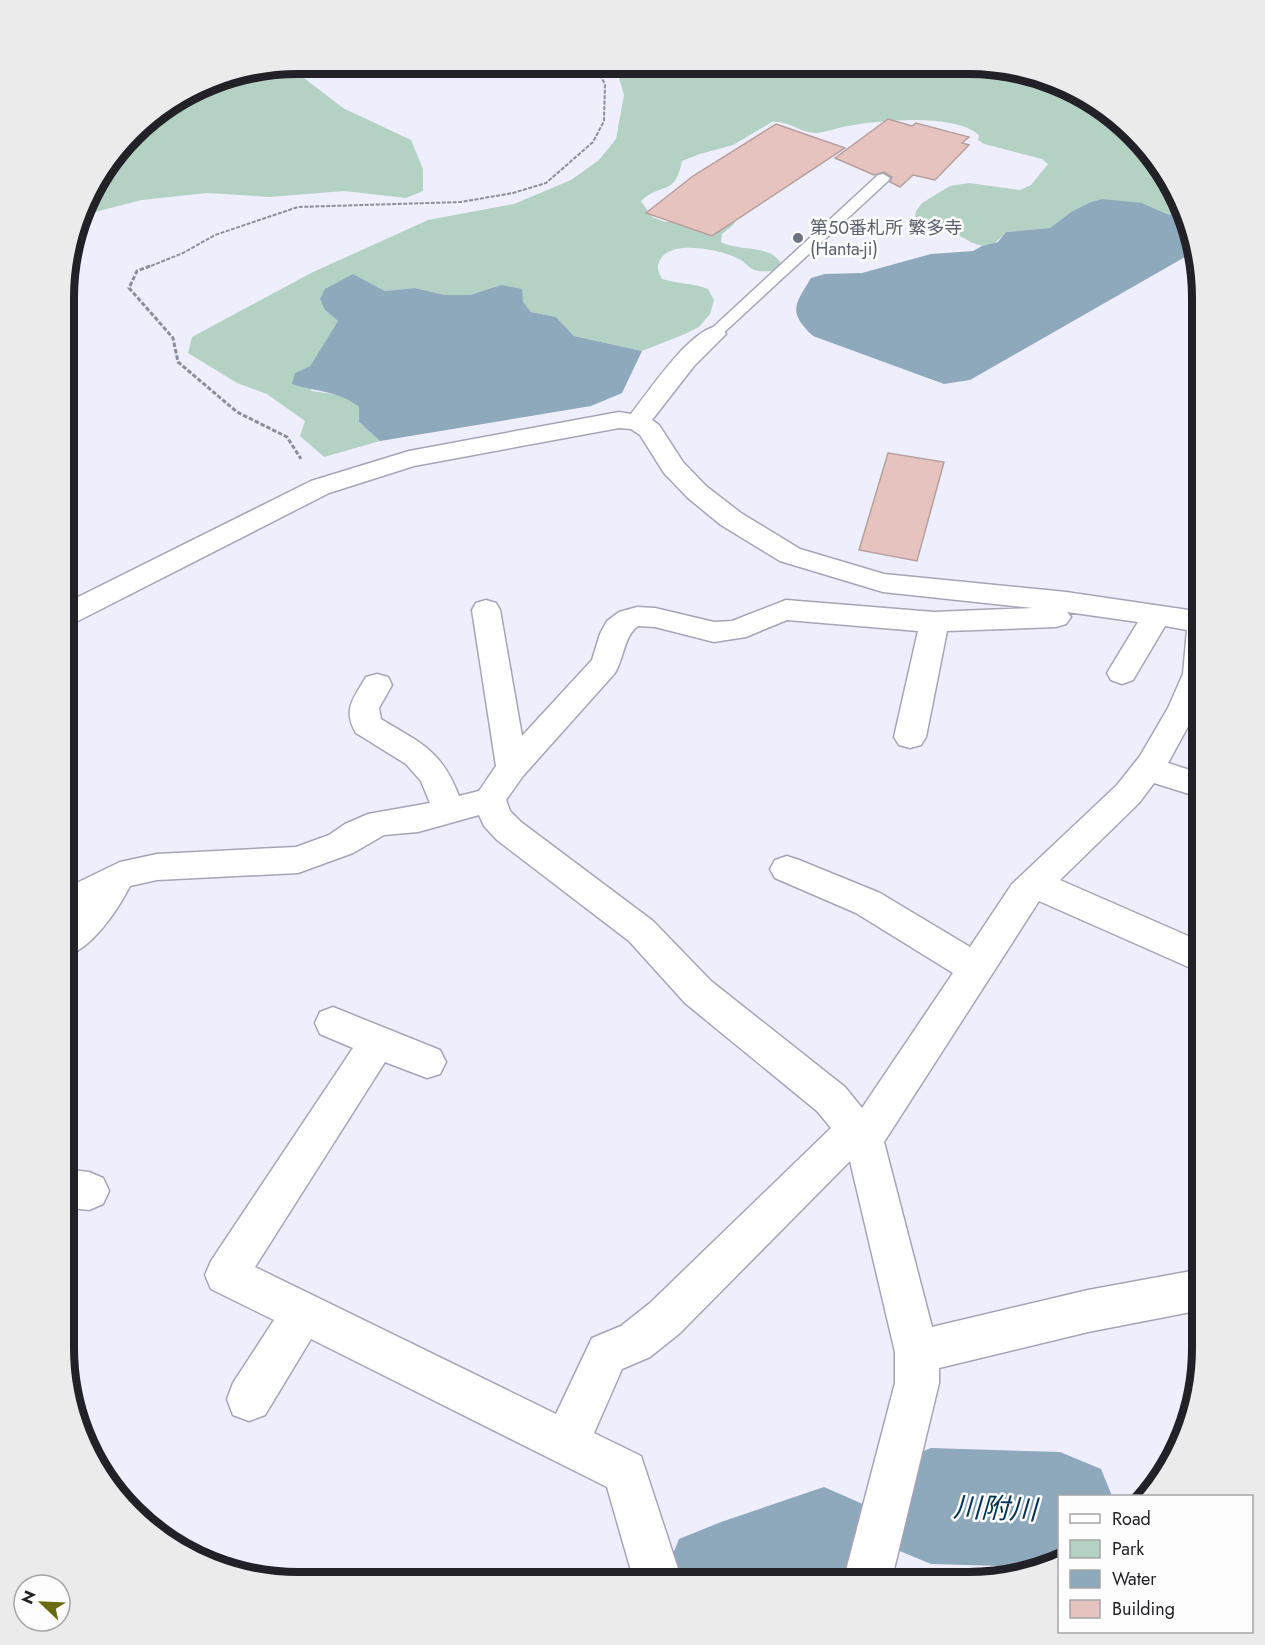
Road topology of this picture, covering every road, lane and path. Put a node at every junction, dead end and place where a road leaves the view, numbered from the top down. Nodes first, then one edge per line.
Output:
1 (599, 74) edge
2 (883, 178) dead end
3 (714, 334) joint
4 (638, 422) junction
5 (320, 487) junction
6 (486, 610) dead end
7 (1109, 610) junction
8 (74, 611) edge
9 (1157, 615) junction
10 (1192, 620) edge
11 (934, 622) junction
12 (1122, 673) dead end
13 (377, 685) dead end
14 (1192, 688) edge
15 (910, 737) dead end
16 (512, 768) junction
17 (1148, 769) junction
18 (1192, 783) edge
19 (490, 800) junction
20 (448, 810) junction
21 (787, 869) dead end
22 (120, 875) junction
23 (1034, 884) junction
24 (74, 900) edge
25 (74, 933) edge
26 (1192, 954) edge
27 (976, 969) junction
28 (333, 1023) dead end
29 (378, 1041) junction
30 (427, 1062) dead end
31 (860, 1134) junction
32 (1192, 1291) edge
33 (303, 1313) junction
34 (917, 1352) junction
35 (249, 1399) dead end
36 (566, 1443) junction
37 (656, 1572) edge
38 (868, 1572) edge

1 - 5 path
2 - 3 lane
3 - 4 street
4 - 5 street
4 - 7 street
5 - 8 street
6 - 16 street
7 - 9 street
7 - 11 street
9 - 10 street
9 - 12 street
11 - 15 street
11 - 16 street
13 - 20 street
14 - 17 street
16 - 19 street
17 - 18 street
17 - 23 street
19 - 20 street
19 - 31 street
20 - 22 street
21 - 27 street
22 - 24 street
22 - 25 street
23 - 26 street
23 - 27 street
27 - 31 street
28 - 29 street
29 - 30 street
29 - 33 street
31 - 34 street
31 - 36 street
32 - 34 street
33 - 35 street
33 - 36 street
34 - 38 street
36 - 37 street

